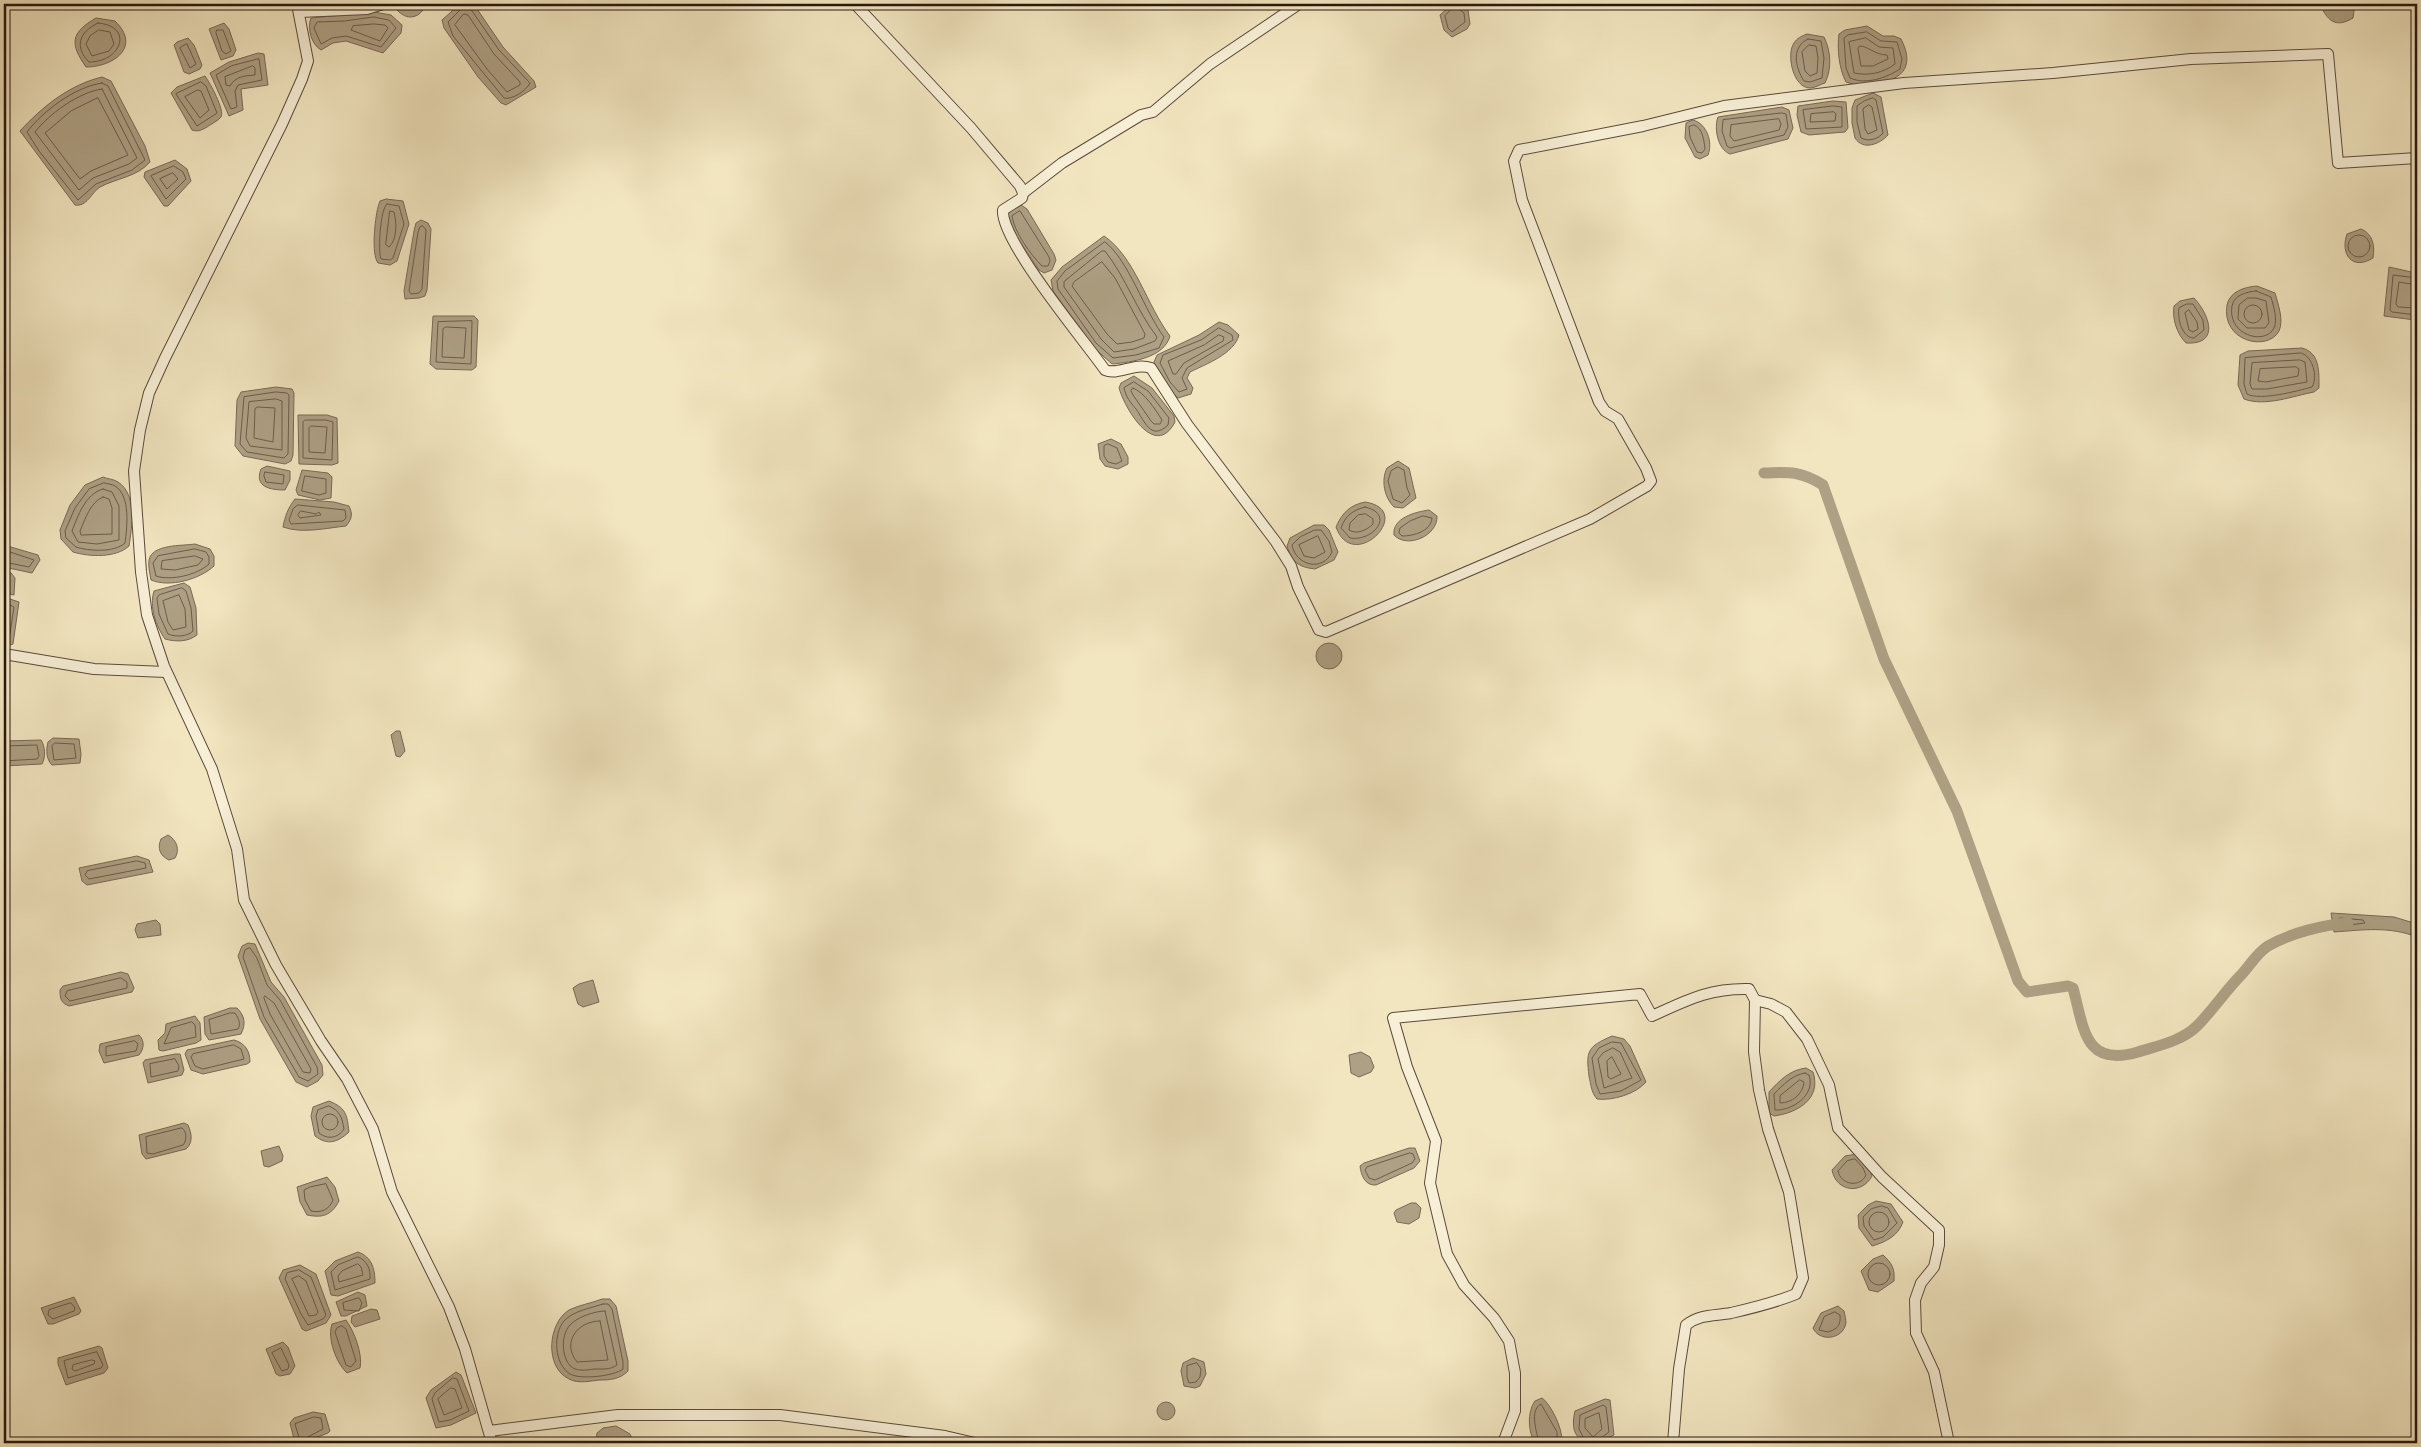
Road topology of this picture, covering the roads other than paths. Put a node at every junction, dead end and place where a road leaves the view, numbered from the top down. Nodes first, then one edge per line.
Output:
1 (383, 4) edge
2 (855, 4) edge
3 (1299, 4) edge
4 (299, 8) edge
5 (2417, 158) edge
6 (1023, 193) junction
7 (4, 654) edge
8 (166, 672) junction
9 (1755, 1000) junction
10 (488, 1431) junction
11 (492, 1443) edge
12 (975, 1443) edge
13 (1503, 1443) edge
14 (1673, 1443) edge
15 (1949, 1443) edge

1 - 4 street
2 - 6 street
3 - 6 street
4 - 8 street
5 - 6 street
7 - 8 street
8 - 10 street
9 - 13 street
9 - 14 street
9 - 15 street
10 - 11 street
10 - 12 street

